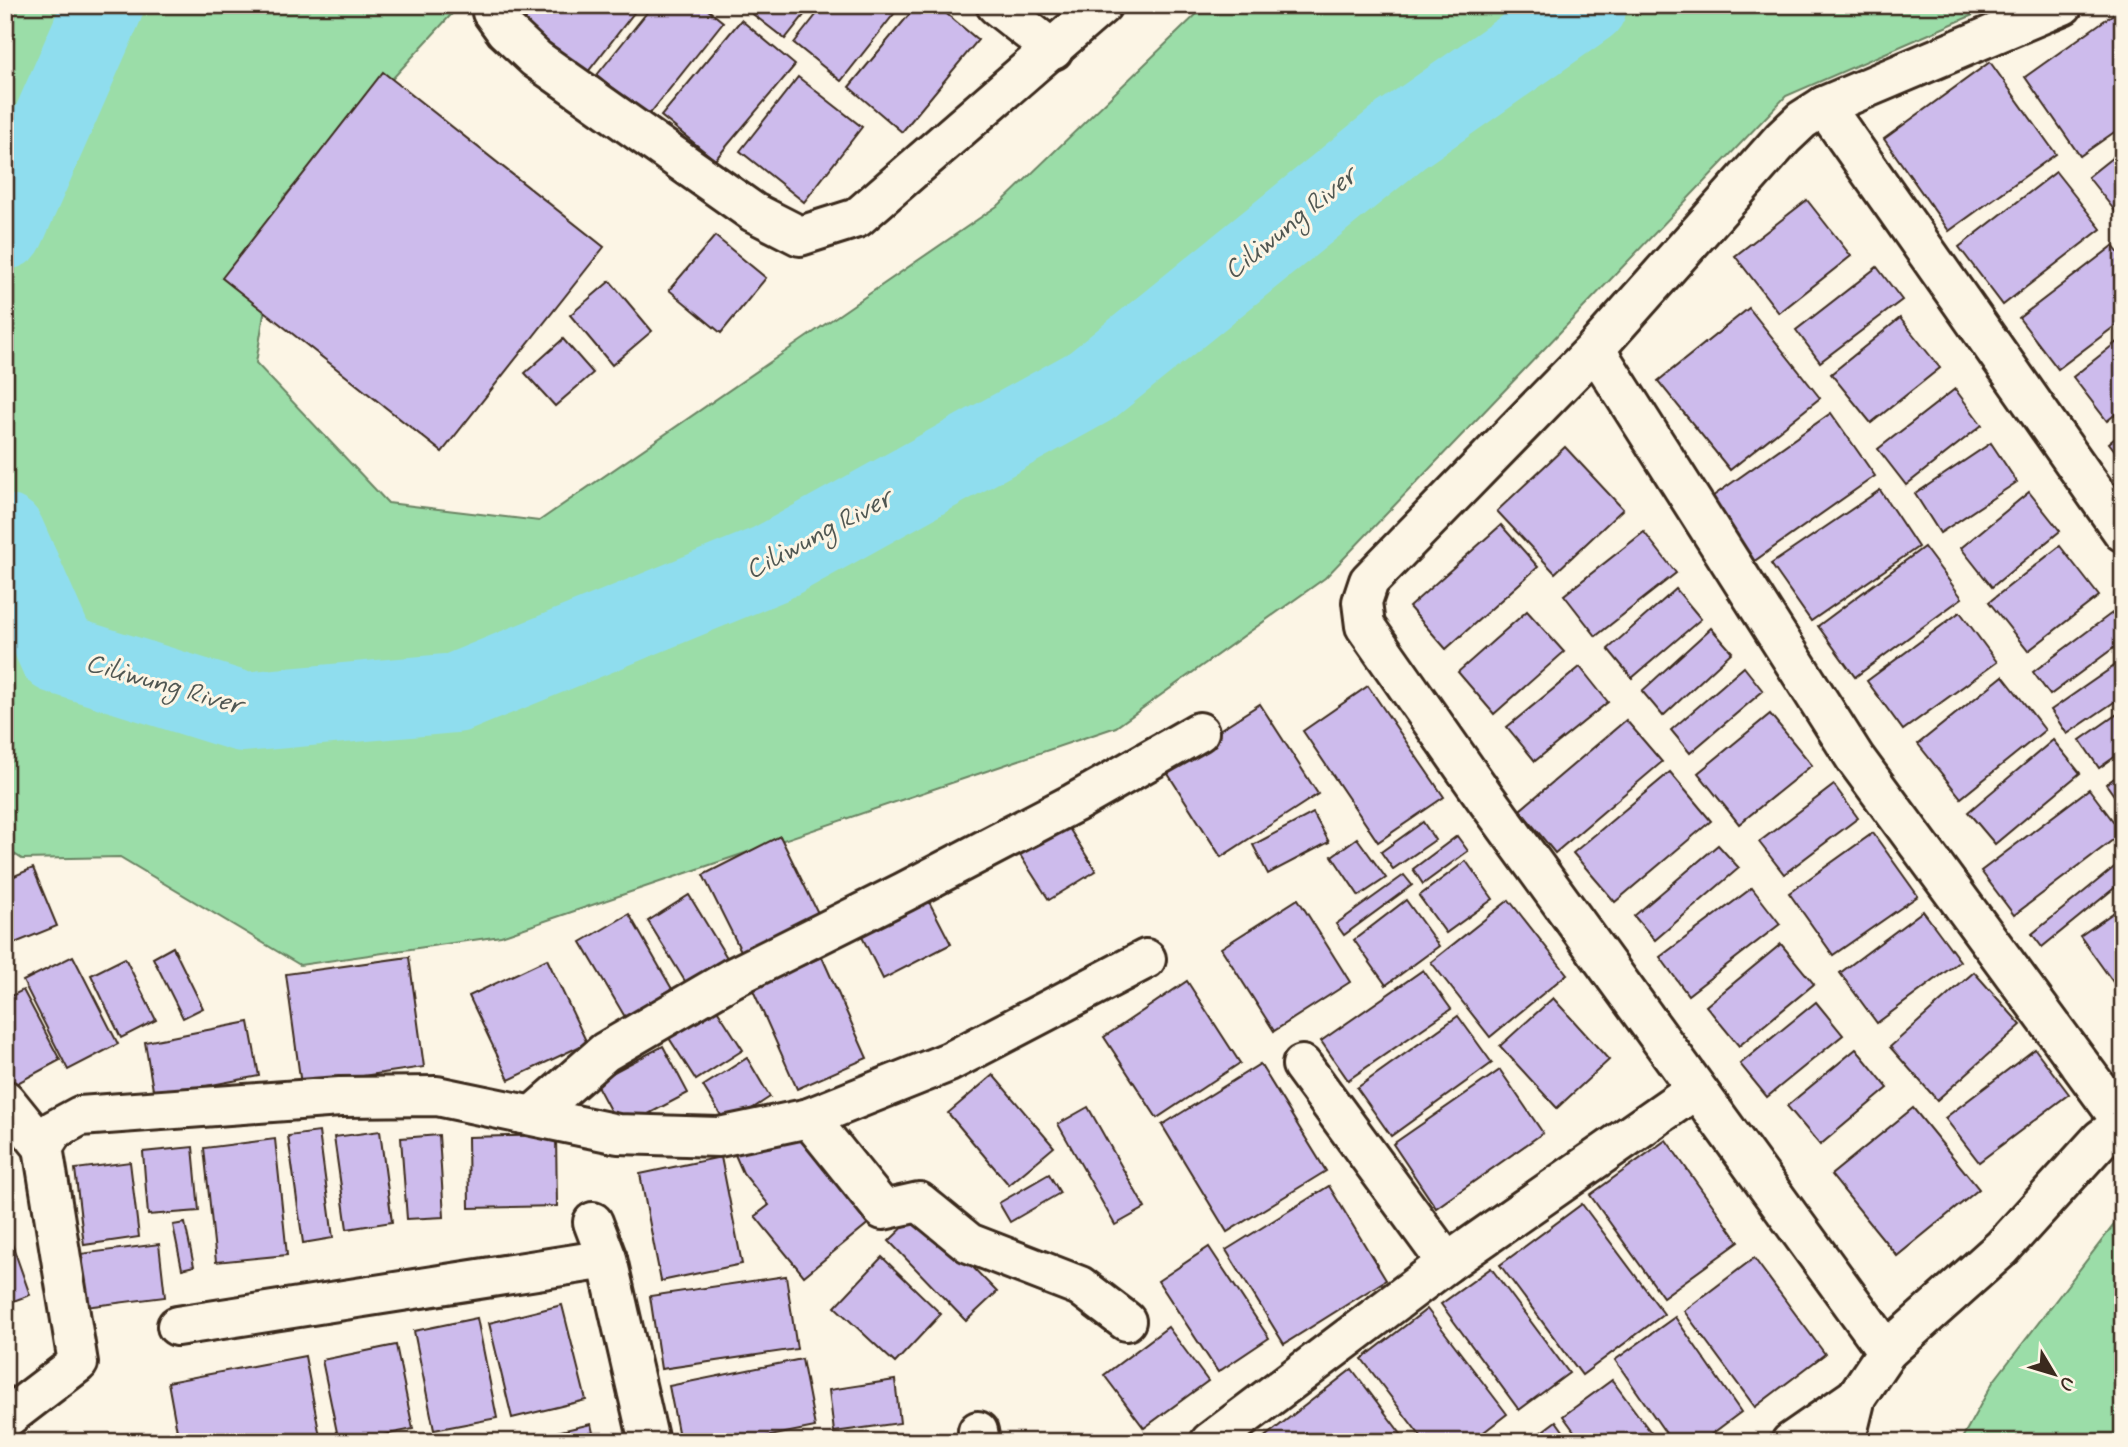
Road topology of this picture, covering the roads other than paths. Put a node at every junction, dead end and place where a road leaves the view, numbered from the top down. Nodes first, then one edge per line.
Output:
1 (996, 5) edge
2 (1102, 5) edge
3 (2063, 5) edge
4 (492, 9) edge
5 (1053, 50) junction
6 (1824, 106) junction
7 (1595, 349) junction
8 (2123, 532) edge
9 (1199, 732) dead end
10 (1146, 959) dead end
11 (1302, 1065) dead end
12 (1696, 1089) junction
13 (5, 1100) edge
14 (533, 1115) junction
15 (809, 1118) junction
16 (2123, 1123) edge
17 (43, 1147) junction
18 (593, 1222) dead end
19 (607, 1259) junction
20 (1447, 1263) junction
21 (1126, 1321) dead end
22 (177, 1326) dead end
23 (1887, 1350) junction
24 (1856, 1397) junction
25 (5, 1419) edge
26 (649, 1442) edge
27 (1210, 1442) edge
28 (1791, 1442) edge
29 (1845, 1442) edge

1 - 5 street
2 - 5 street
3 - 6 street
4 - 5 street
6 - 7 street
6 - 8 street
7 - 12 street
7 - 16 street
9 - 14 street
10 - 15 street
11 - 20 street
12 - 20 street
12 - 23 street
13 - 17 street
14 - 15 street
14 - 17 street
15 - 21 street
16 - 23 street
17 - 25 street
18 - 19 street
19 - 22 street
19 - 26 street
20 - 27 street
23 - 24 street
24 - 28 street
24 - 29 street

